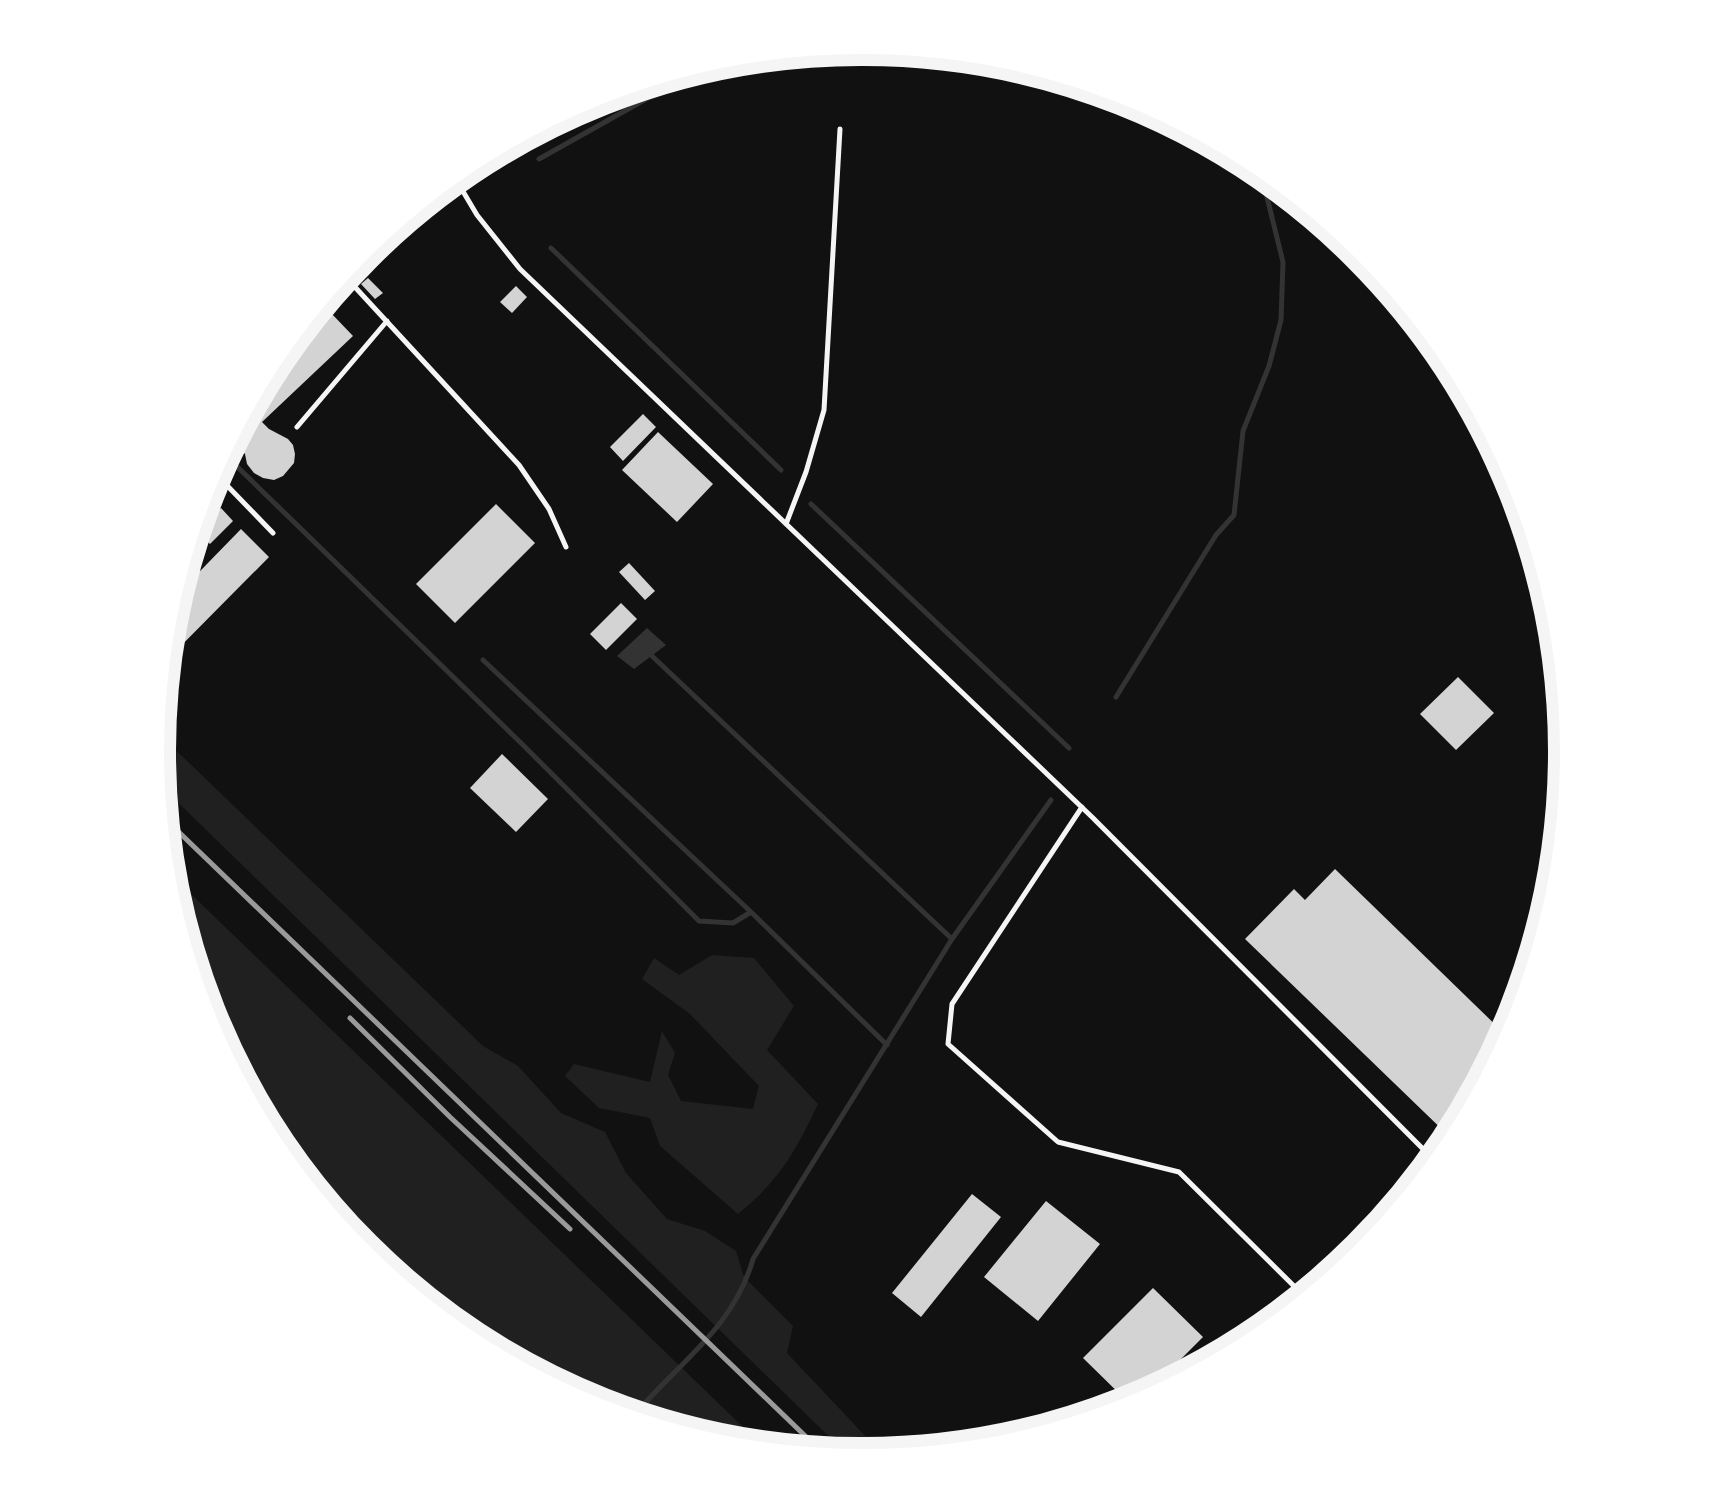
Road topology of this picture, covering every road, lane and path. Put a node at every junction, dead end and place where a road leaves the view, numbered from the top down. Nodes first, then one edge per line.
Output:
1 (840, 129) dead end
2 (461, 189) edge
3 (353, 284) edge
4 (387, 321) junction
5 (298, 427) dead end
6 (225, 483) edge
7 (786, 524) junction
8 (273, 533) dead end
9 (566, 547) dead end
10 (1082, 807) junction
11 (1427, 1151) edge
12 (1297, 1289) edge

1 - 7 lane
2 - 7 lane
3 - 4 lane
4 - 5 lane
4 - 9 lane
6 - 8 lane
7 - 10 lane
10 - 11 lane
10 - 12 lane

